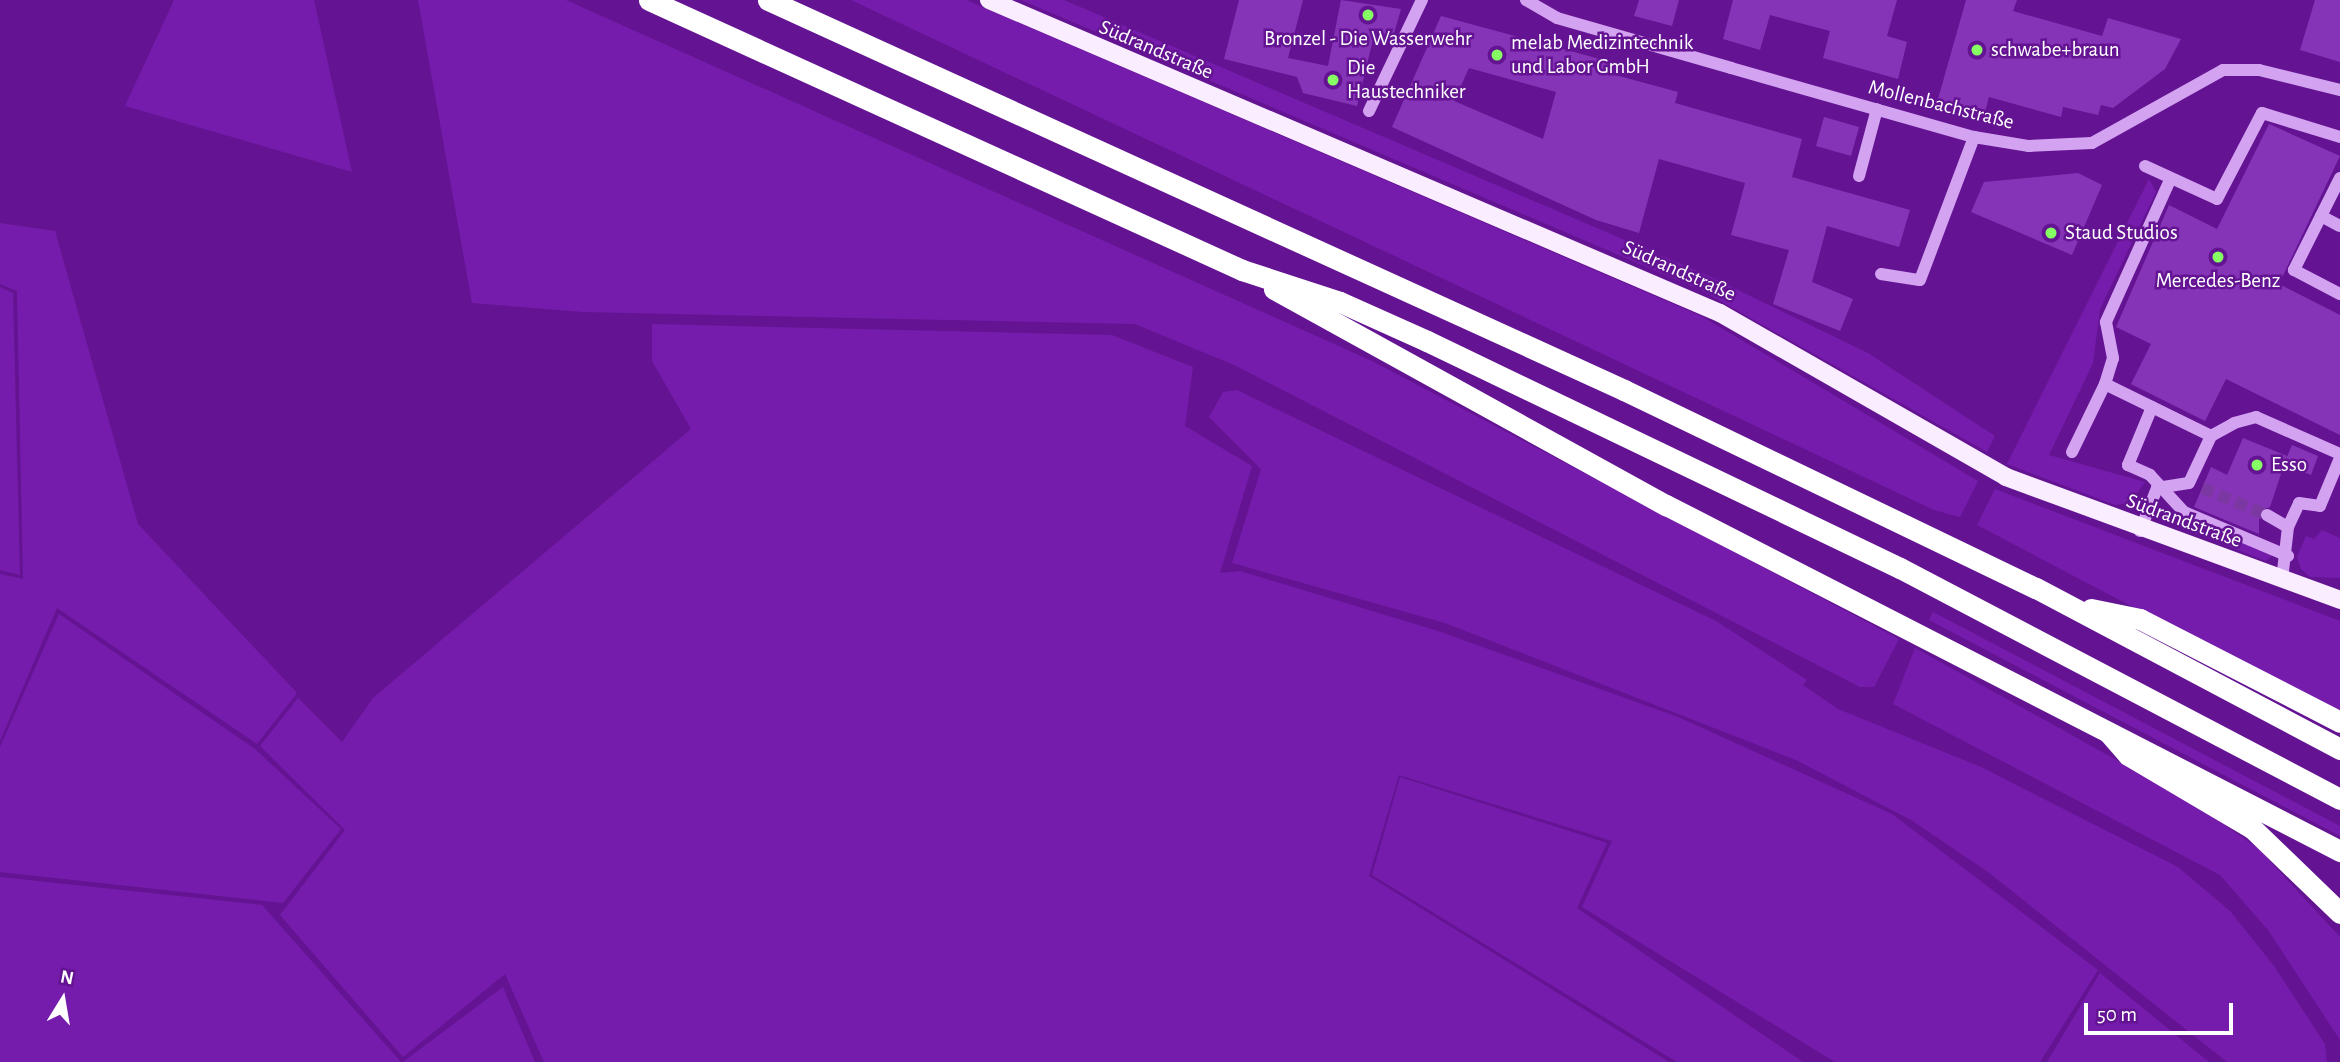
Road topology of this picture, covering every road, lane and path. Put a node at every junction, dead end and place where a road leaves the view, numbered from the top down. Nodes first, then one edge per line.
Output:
1 (649, 0) edge
2 (768, 0) edge
3 (989, 0) edge
4 (1422, 0) edge
5 (1526, 0) edge
6 (2340, 90) edge
7 (1877, 109) junction
8 (1369, 111) dead end
9 (1973, 137) junction
10 (2340, 137) edge
11 (2145, 166) dead end
12 (1859, 176) dead end
13 (2340, 178) edge
14 (2170, 180) junction
15 (2321, 216) junction
16 (2340, 226) edge
17 (1242, 270) junction
18 (1881, 274) dead end
19 (2340, 294) edge
20 (2105, 384) junction
21 (2152, 407) junction
22 (2211, 436) junction
23 (2072, 452) dead end
24 (2340, 456) edge
25 (2189, 483) junction
26 (2157, 488) junction
27 (2202, 488) tunnel mouth
28 (2267, 515) tunnel mouth
29 (2288, 527) junction
30 (2140, 531) junction
31 (2288, 556) junction
32 (2282, 580) junction
33 (2340, 600) edge
34 (2068, 604) junction
35 (2340, 722) edge
36 (2103, 726) junction
37 (2340, 749) edge
38 (2340, 799) edge
39 (2340, 851) edge
40 (2340, 914) edge

1 - 17 highway
2 - 34 highway
3 - 30 main road, Südrandstraße
4 - 8 street
5 - 7 street, Mollenbachstraße
6 - 9 street, Mollenbachstraße
7 - 9 street, Mollenbachstraße
7 - 12 street
9 - 18 street
10 - 14 street
11 - 14 street
13 - 15 street
14 - 20 street
15 - 16 street
15 - 19 street
17 - 36 highway
17 - 38 highway
20 - 21 street
20 - 23 street
21 - 22 street
21 - 26 street
22 - 24 street
22 - 25 street
24 - 29 street
25 - 26 street
25 - 27 street
26 - 30 street
26 - 31 street
28 - 29 street
29 - 31 street
30 - 32 main road, Südrandstraße
31 - 32 street
32 - 33 main road, Südrandstraße
34 - 35 highway
34 - 37 highway
36 - 39 highway
36 - 40 highway

